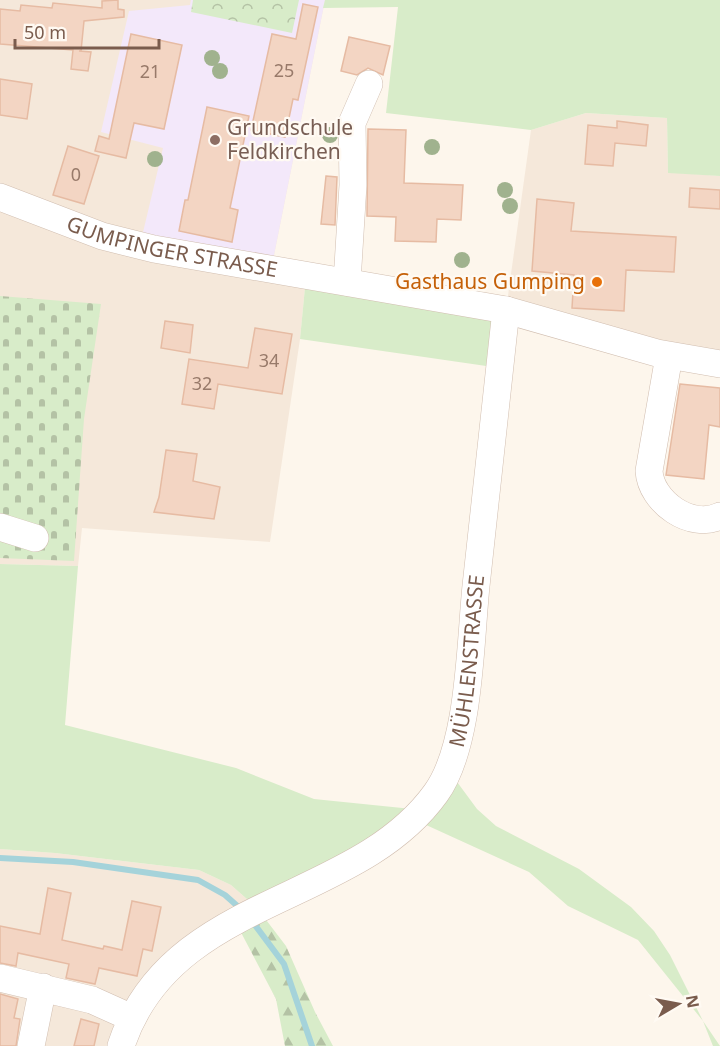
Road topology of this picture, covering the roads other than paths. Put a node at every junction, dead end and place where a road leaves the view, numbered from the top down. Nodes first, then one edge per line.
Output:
1 (369, 84) dead end
2 (0, 197) edge
3 (347, 282) junction
4 (506, 310) junction
5 (669, 356) junction
6 (720, 364) edge
7 (720, 516) edge
8 (0, 527) edge
9 (35, 537) dead end
10 (0, 978) edge
11 (43, 987) junction
12 (132, 1018) junction
13 (31, 1046) edge
14 (121, 1046) edge

1 - 3 street
2 - 3 street, GUMPINGER STRASSE
3 - 4 street, GUMPINGER STRASSE
4 - 5 street, GUMPINGER STRASSE
4 - 12 street, MÜHLENSTRASSE
5 - 6 street, GUMPINGER STRASSE
5 - 7 street
8 - 9 street
10 - 11 street
11 - 12 street
11 - 13 street
12 - 14 street, MÜHLENSTRASSE

